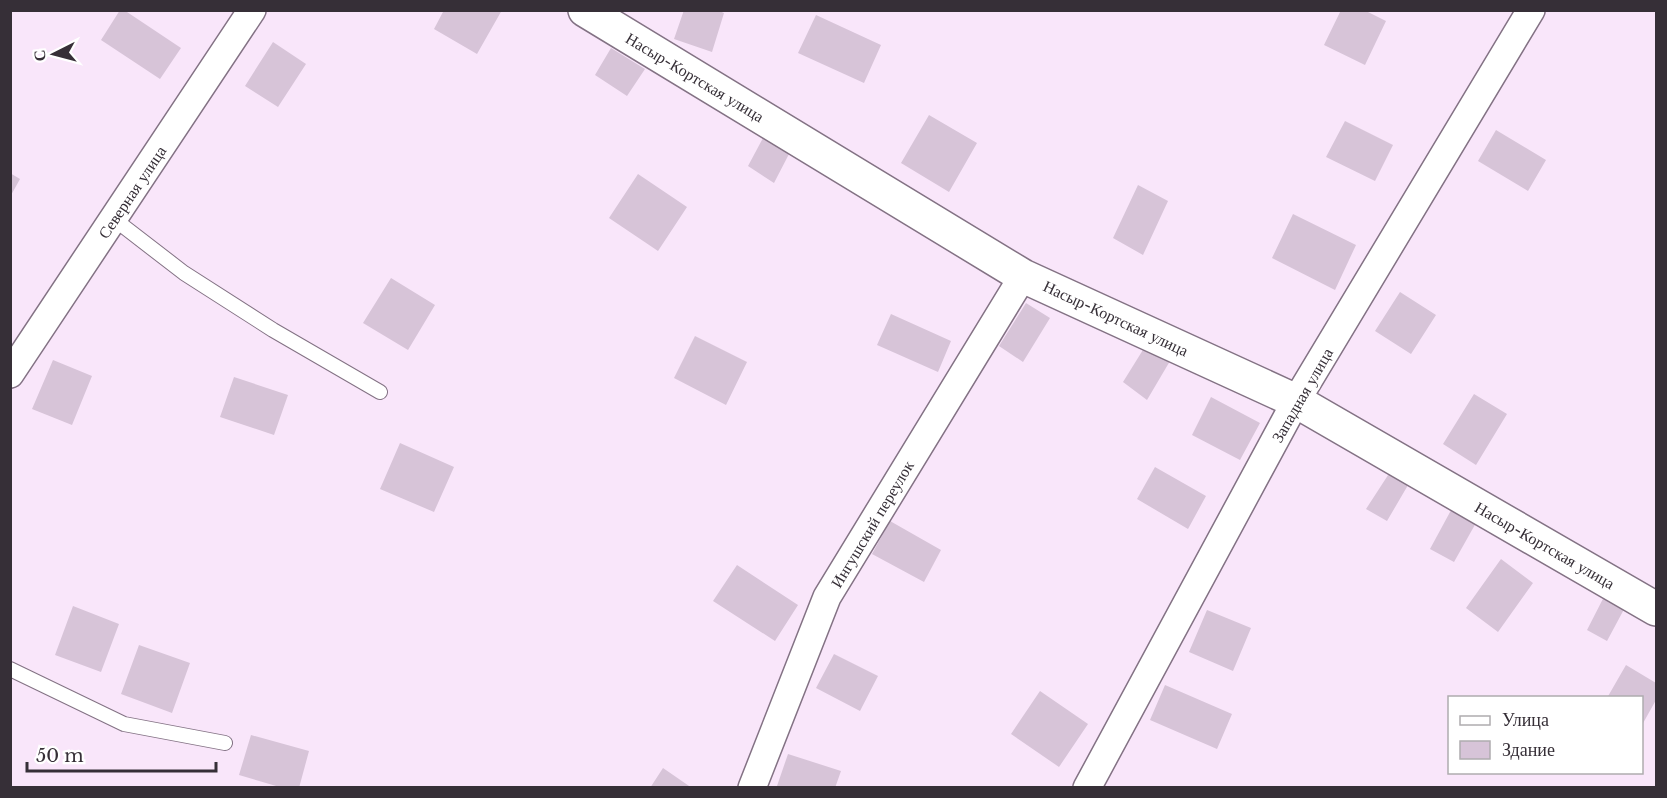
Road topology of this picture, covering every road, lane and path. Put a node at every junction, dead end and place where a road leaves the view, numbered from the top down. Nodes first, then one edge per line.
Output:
1 (252, 10) edge
2 (585, 10) edge
3 (1531, 10) edge
4 (114, 219) junction
5 (1023, 276) junction
6 (10, 374) edge
7 (380, 392) dead end
8 (1296, 401) junction
9 (1656, 609) edge
10 (10, 669) edge
11 (225, 743) dead end
12 (752, 788) edge
13 (1087, 788) edge

1 - 4 street, Северная улица
2 - 5 street, Насыр-Кортская улица
3 - 8 street, Западная улица
4 - 6 street, Северная улица
4 - 7 lane
5 - 8 street, Насыр-Кортская улица
5 - 12 street, Ингушский переулок
8 - 9 street, Насыр-Кортская улица
8 - 13 street, Западная улица
10 - 11 lane

